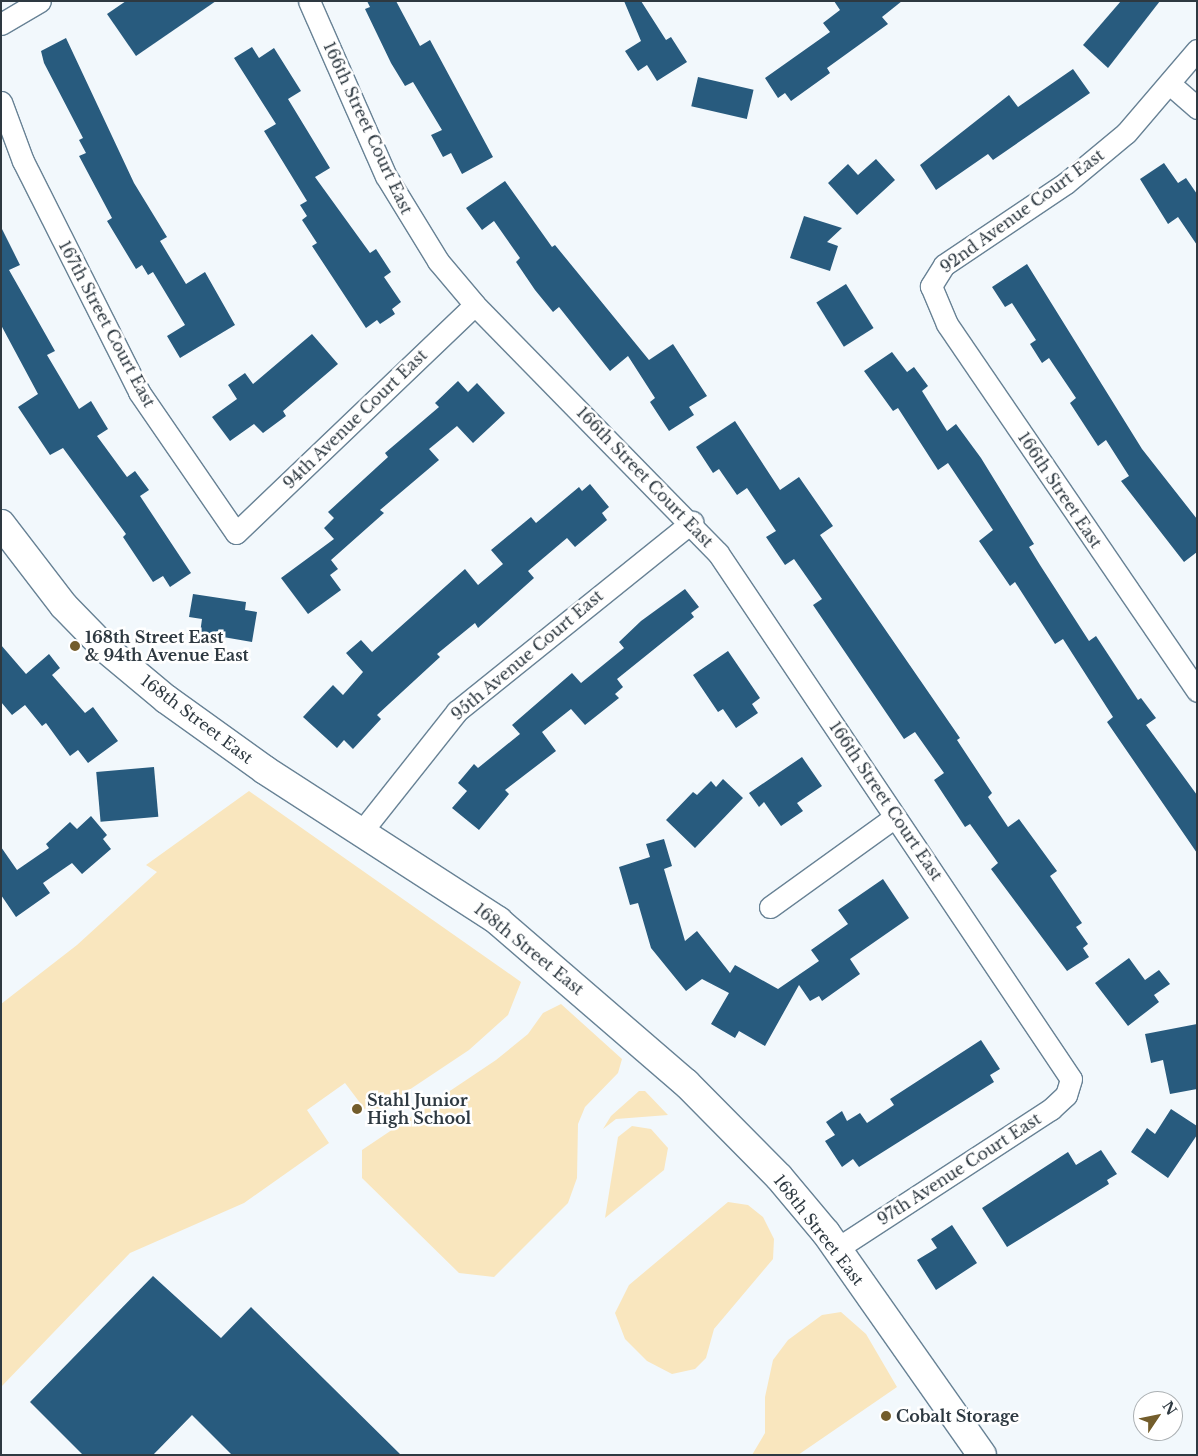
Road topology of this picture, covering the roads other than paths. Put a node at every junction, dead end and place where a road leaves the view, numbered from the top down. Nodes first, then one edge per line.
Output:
1 (40, 1) edge
2 (309, 1) edge
3 (1, 24) edge
4 (1197, 50) edge
5 (1171, 85) junction
6 (1, 102) edge
7 (1197, 108) edge
8 (930, 286) joint
9 (475, 305) junction
10 (692, 522) junction
11 (1, 524) edge
12 (236, 533) joint
13 (1197, 691) edge
14 (895, 817) junction
15 (362, 830) junction
16 (770, 907) dead end
17 (1071, 1080) joint
18 (836, 1249) junction
19 (982, 1455) edge

1 - 3 street
2 - 9 street, 166th Street Court East
4 - 5 street, 92nd Avenue Court East
5 - 7 street
5 - 8 street, 92nd Avenue Court East
6 - 12 street, 167th Street Court East
8 - 13 street, 166th Street East
9 - 10 street, 166th Street Court East
9 - 12 street, 94th Avenue Court East
10 - 14 street, 166th Street Court East
10 - 15 street, 95th Avenue Court East
11 - 15 street, 168th Street East
14 - 16 street
14 - 17 street, 166th Street Court East
15 - 18 street, 168th Street East
17 - 18 street, 97th Avenue Court East
18 - 19 street, 168th Street East

